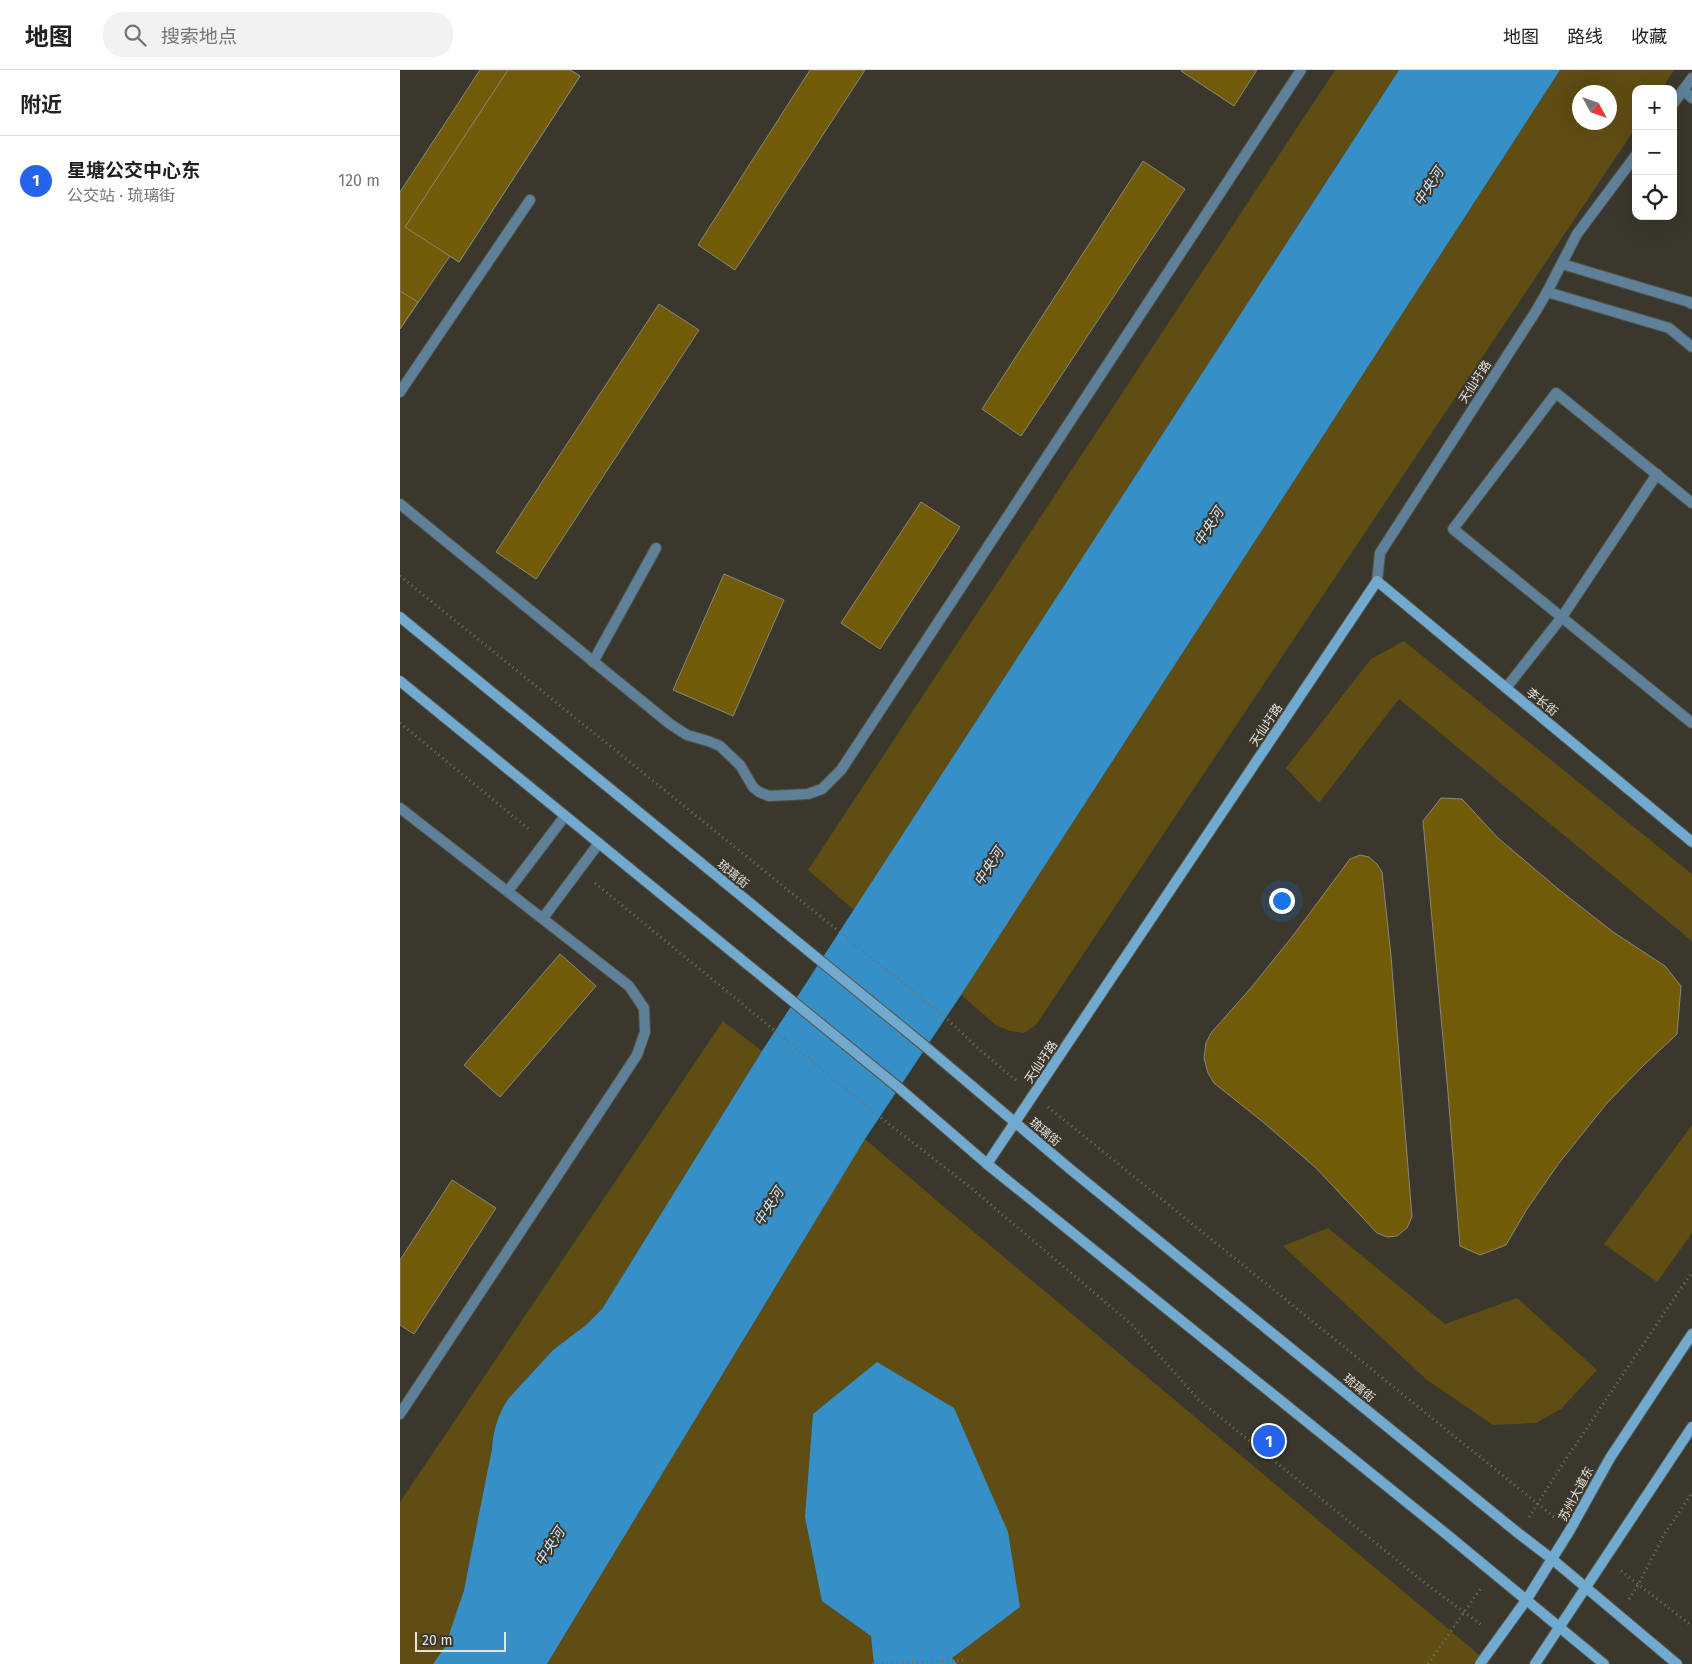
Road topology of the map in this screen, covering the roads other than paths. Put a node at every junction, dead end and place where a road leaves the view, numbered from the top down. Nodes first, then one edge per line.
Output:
1 (1301, 70) edge
2 (1692, 78) edge
3 (1683, 90) junction
4 (1677, 98) edge
5 (1692, 98) edge
6 (1632, 160) edge
7 (530, 200) dead end
8 (1562, 264) junction
9 (1547, 292) junction
10 (1691, 301) edge
11 (1692, 347) edge
12 (400, 392) edge
13 (1657, 474) junction
14 (1692, 503) edge
15 (400, 504) edge
16 (656, 548) dead end
17 (1376, 582) junction
18 (400, 617) edge
19 (1562, 617) junction
20 (593, 662) junction
21 (400, 680) edge
22 (1506, 688) junction
23 (1692, 722) edge
24 (400, 808) edge
25 (566, 816) junction
26 (1692, 842) edge
27 (599, 843) junction
28 (508, 891) junction
29 (543, 918) junction
30 (1016, 1124) junction
31 (987, 1164) junction
32 (1692, 1334) edge
33 (400, 1414) edge
34 (1692, 1427) edge
35 (1552, 1559) junction
36 (1586, 1587) junction
37 (1527, 1600) junction
38 (1559, 1626) junction
39 (1480, 1664) edge
40 (1535, 1664) edge
41 (1604, 1664) edge
42 (1677, 1664) edge

1 - 20 street
2 - 3 street
3 - 4 street
3 - 5 street
6 - 8 street, 天仙圩路
7 - 12 street
8 - 9 street, 天仙圩路
8 - 10 street
9 - 11 street
9 - 17 street, 天仙圩路
13 - 14 street
13 - 19 street
13 - 19 street
15 - 20 street
16 - 20 street
17 - 22 main road, 李长街
17 - 30 main road, 天仙圩路
18 - 30 main road, 琉璃街
19 - 22 street
19 - 23 street
21 - 25 main road
22 - 26 main road, 李长街
24 - 28 street
25 - 27 main road
25 - 28 street
27 - 29 street
27 - 31 main road
28 - 29 street
29 - 33 street
30 - 31 main road, 天仙圩路
30 - 35 main road, 琉璃街
31 - 37 main road
32 - 35 main road, 苏州大道东
34 - 36 main road
35 - 36 main road, 琉璃街
35 - 37 main road, 苏州大道东
36 - 38 main road
36 - 42 main road, 琉璃街
37 - 38 main road
37 - 39 main road, 苏州大道东
38 - 40 main road
38 - 41 main road

